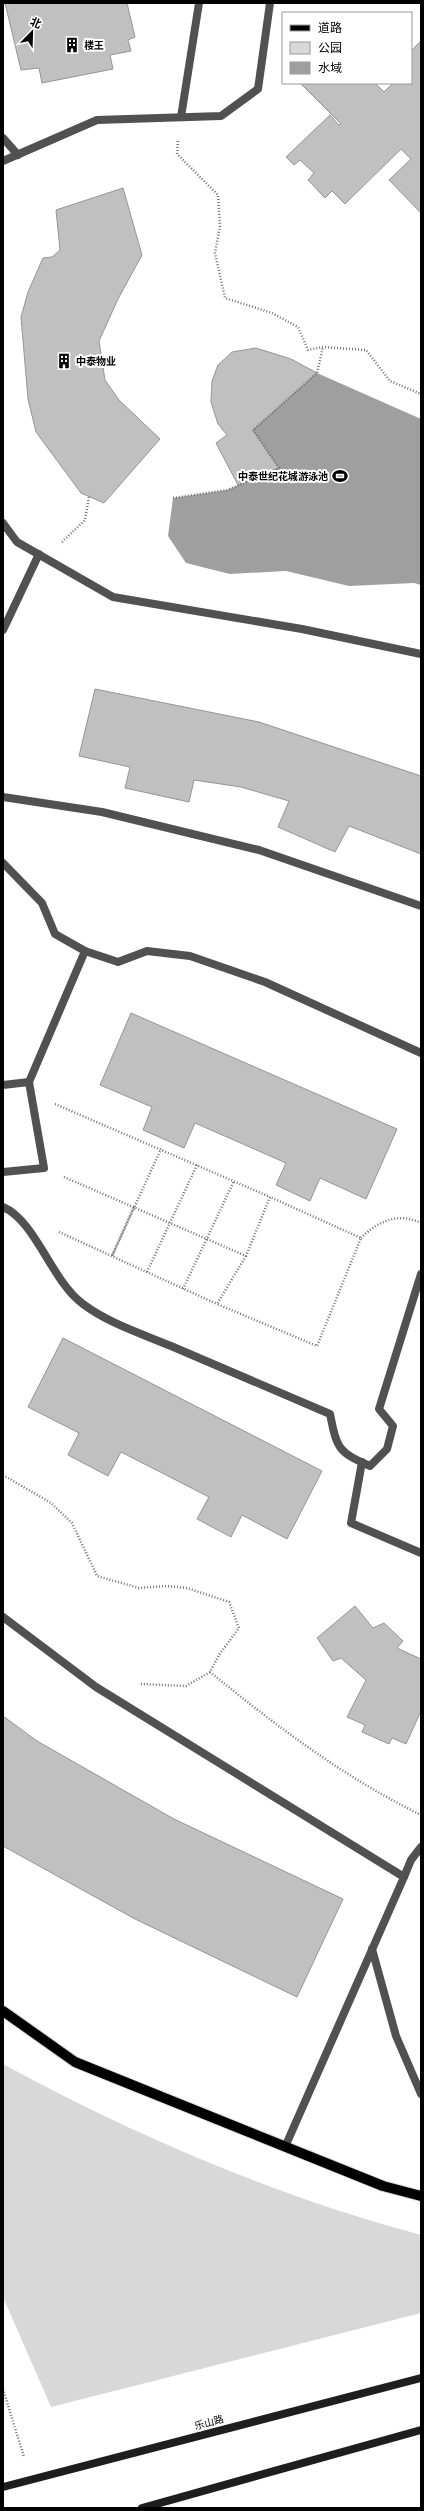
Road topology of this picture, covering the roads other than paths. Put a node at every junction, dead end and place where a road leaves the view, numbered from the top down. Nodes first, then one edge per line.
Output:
1 (199, 3) edge
2 (270, 3) edge
3 (181, 117) junction
4 (3, 138) edge
5 (18, 155) junction
6 (3, 161) edge
7 (3, 523) edge
8 (39, 554) junction
9 (3, 630) edge
10 (421, 654) edge
11 (3, 797) edge
12 (3, 863) edge
13 (421, 906) edge
14 (85, 950) junction
15 (421, 1053) edge
16 (29, 1082) junction
17 (3, 1085) edge
18 (3, 1172) edge
19 (3, 1207) edge
20 (421, 1274) edge
21 (362, 1462) junction
22 (421, 1553) edge
23 (3, 1617) edge
24 (421, 1847) edge
25 (404, 1877) junction
26 (372, 1949) junction
27 (3, 2011) edge
28 (421, 2094) edge
29 (285, 2147) junction
30 (421, 2196) edge
31 (421, 2378) edge
32 (421, 2430) edge
33 (3, 2487) edge
34 (142, 2508) edge

1 - 3 lane
2 - 3 lane
3 - 5 lane
4 - 5 lane
5 - 6 lane
7 - 8 lane
8 - 9 lane
8 - 10 lane
11 - 13 lane
12 - 14 lane
14 - 15 lane
14 - 16 lane
16 - 17 lane
16 - 18 lane
19 - 21 lane
20 - 21 lane
21 - 22 lane
23 - 25 lane
24 - 25 lane
25 - 26 lane
26 - 28 lane
26 - 29 lane
27 - 29 main road
29 - 30 main road
31 - 33 main road, 乐山路
32 - 34 main road

